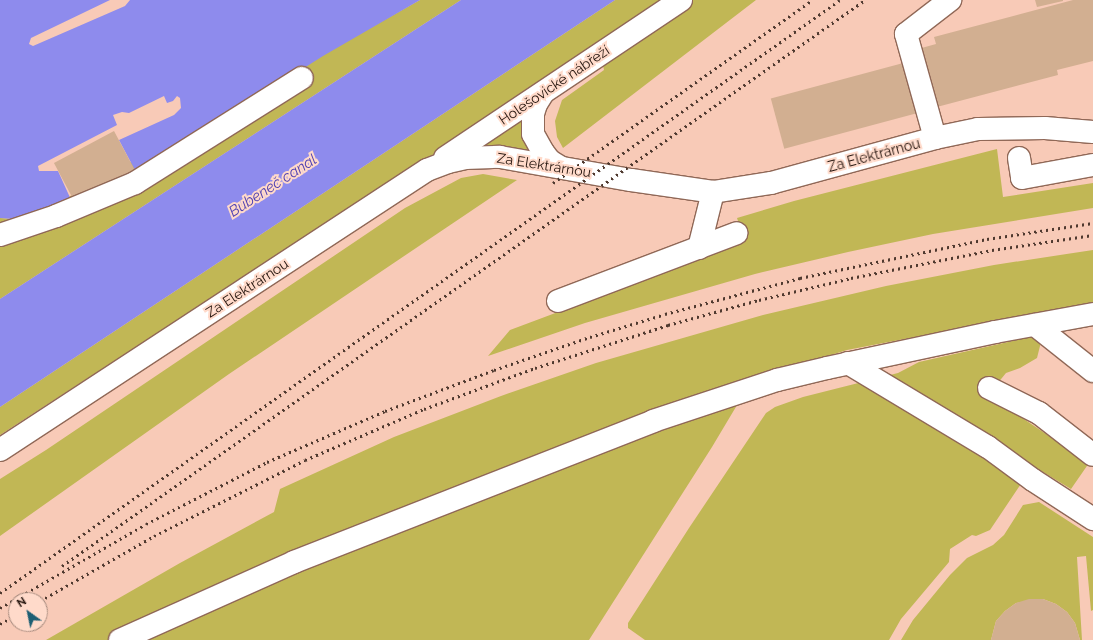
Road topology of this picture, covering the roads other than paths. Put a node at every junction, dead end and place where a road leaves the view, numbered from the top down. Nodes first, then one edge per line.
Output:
1 (681, 0) edge
2 (950, 0) edge
3 (302, 78) dead end
4 (543, 93) junction
5 (1093, 132) edge
6 (936, 138) junction
7 (1019, 158) dead end
8 (1093, 165) edge
9 (560, 167) junction
10 (427, 170) junction
11 (713, 192) junction
12 (737, 233) dead end
13 (0, 235) edge
14 (699, 248) junction
15 (558, 301) dead end
16 (1090, 318) edge
17 (1035, 325) junction
18 (848, 363) junction
19 (1093, 371) edge
20 (989, 388) dead end
21 (0, 450) edge
22 (1093, 455) edge
23 (1090, 511) edge
24 (120, 640) edge

1 - 4 street, Holešovické nábřeží
2 - 6 street
3 - 13 street
4 - 9 street
4 - 10 street, Holešovické nábřeží
5 - 6 street, Za Elektrárnou
6 - 11 street, Za Elektrárnou
7 - 8 street
9 - 10 street, Za Elektrárnou
9 - 11 street, Za Elektrárnou
10 - 21 street, Za Elektrárnou
11 - 14 street
12 - 14 street
14 - 15 street
16 - 17 street
17 - 18 street
17 - 19 street
18 - 23 street
18 - 24 street
20 - 22 street

